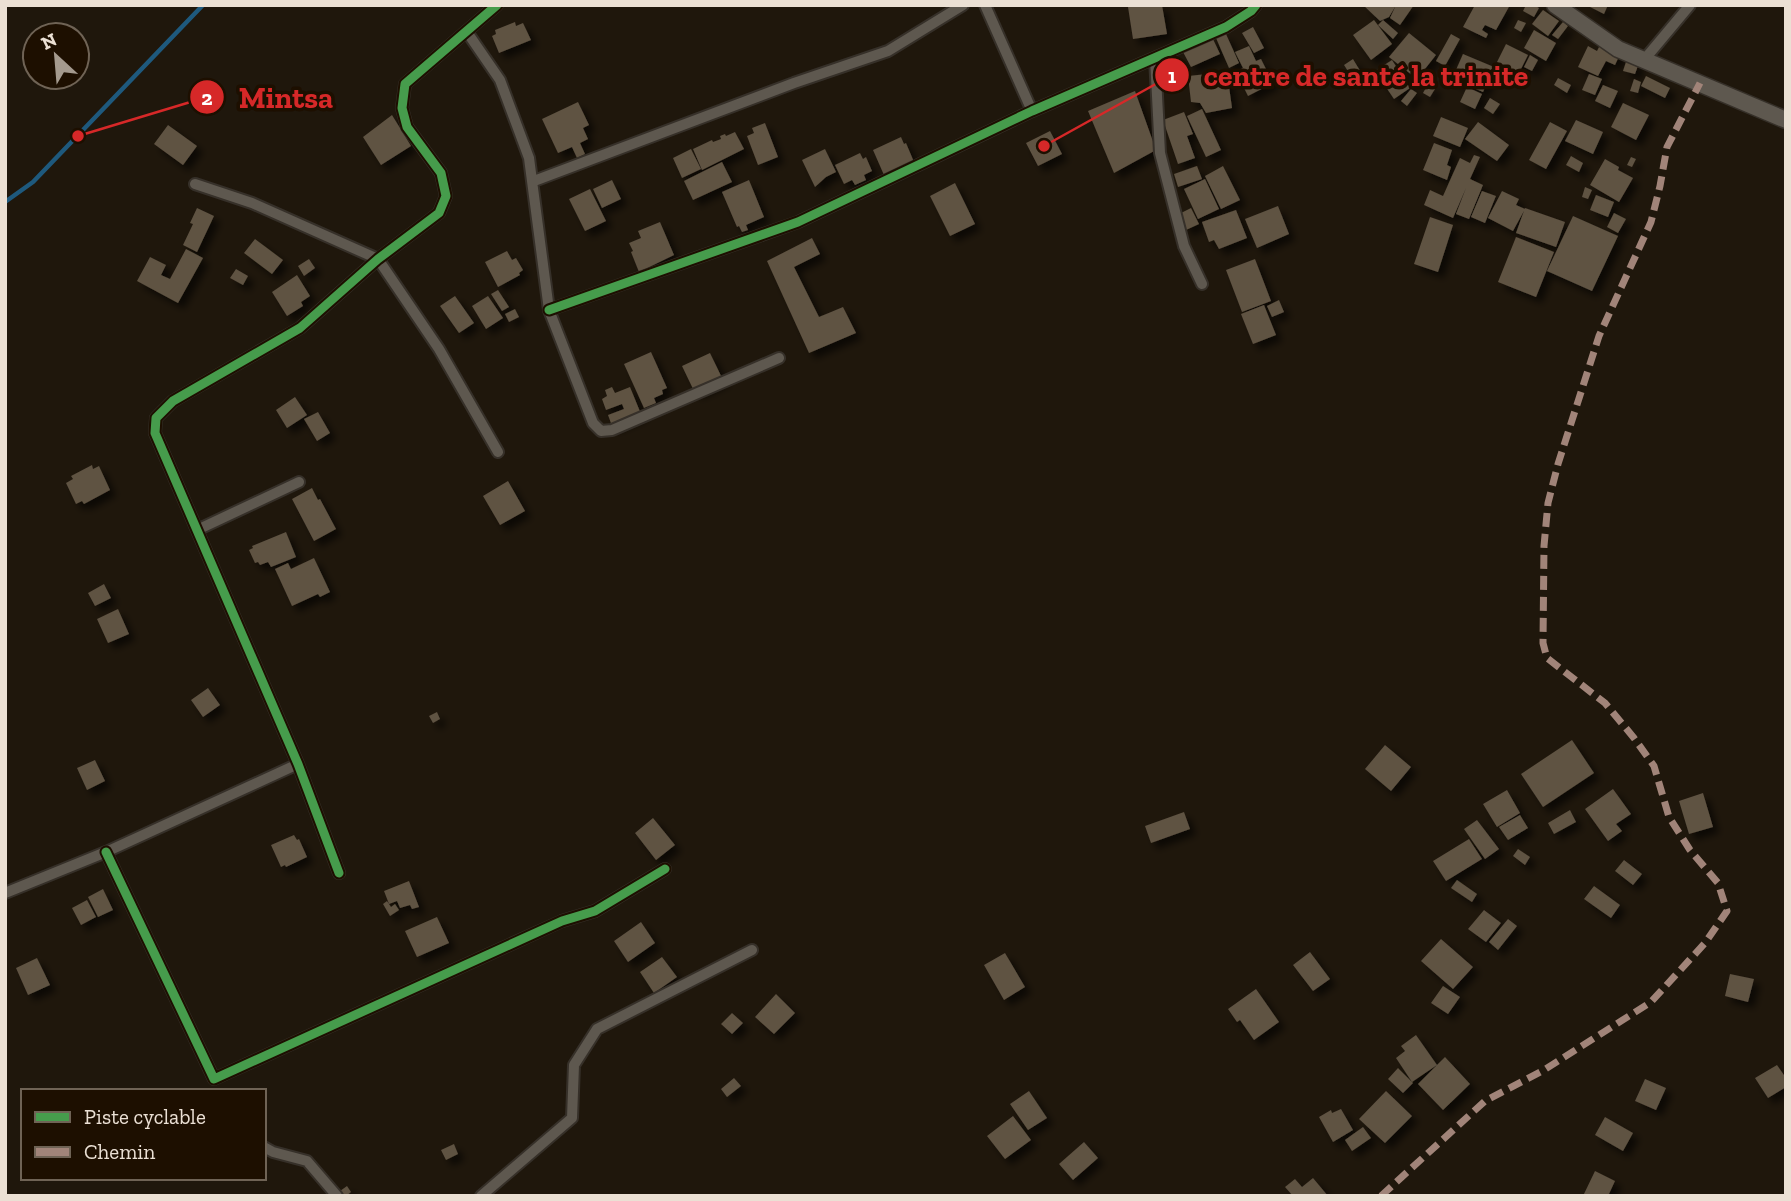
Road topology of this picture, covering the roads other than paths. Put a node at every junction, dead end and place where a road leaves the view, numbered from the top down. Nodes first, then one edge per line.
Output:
1 (497, 5) edge
2 (963, 5) edge
3 (985, 5) edge
4 (1256, 5) edge
5 (1555, 5) edge
6 (1690, 5) edge
7 (467, 32) junction
8 (1155, 58) junction
9 (1644, 60) junction
10 (1032, 111) junction
11 (1786, 120) edge
12 (534, 181) junction
13 (195, 184) dead end
14 (378, 259) junction
15 (1202, 285) dead end
16 (549, 310) junction
17 (779, 358) dead end
18 (498, 452) dead end
19 (299, 482) dead end
20 (197, 530) junction
21 (298, 764) junction
22 (106, 852) junction
23 (665, 869) dead end
24 (339, 873) dead end
25 (5, 893) edge
26 (752, 950) dead end
27 (214, 1079) junction
28 (216, 1089) edge
29 (266, 1148) edge
30 (337, 1196) edge
31 (481, 1196) edge

1 - 7 street
2 - 12 street
3 - 10 street
4 - 8 street
5 - 9 main road
6 - 9 street
7 - 12 street
7 - 14 street
8 - 10 street
8 - 15 street
9 - 11 main road
10 - 16 street
12 - 16 street
13 - 14 street
14 - 18 street
14 - 20 street
16 - 17 street
19 - 20 street
20 - 21 street
21 - 22 street
21 - 24 street
22 - 25 street
22 - 27 street
23 - 27 street
26 - 31 street
27 - 28 street
29 - 30 street

